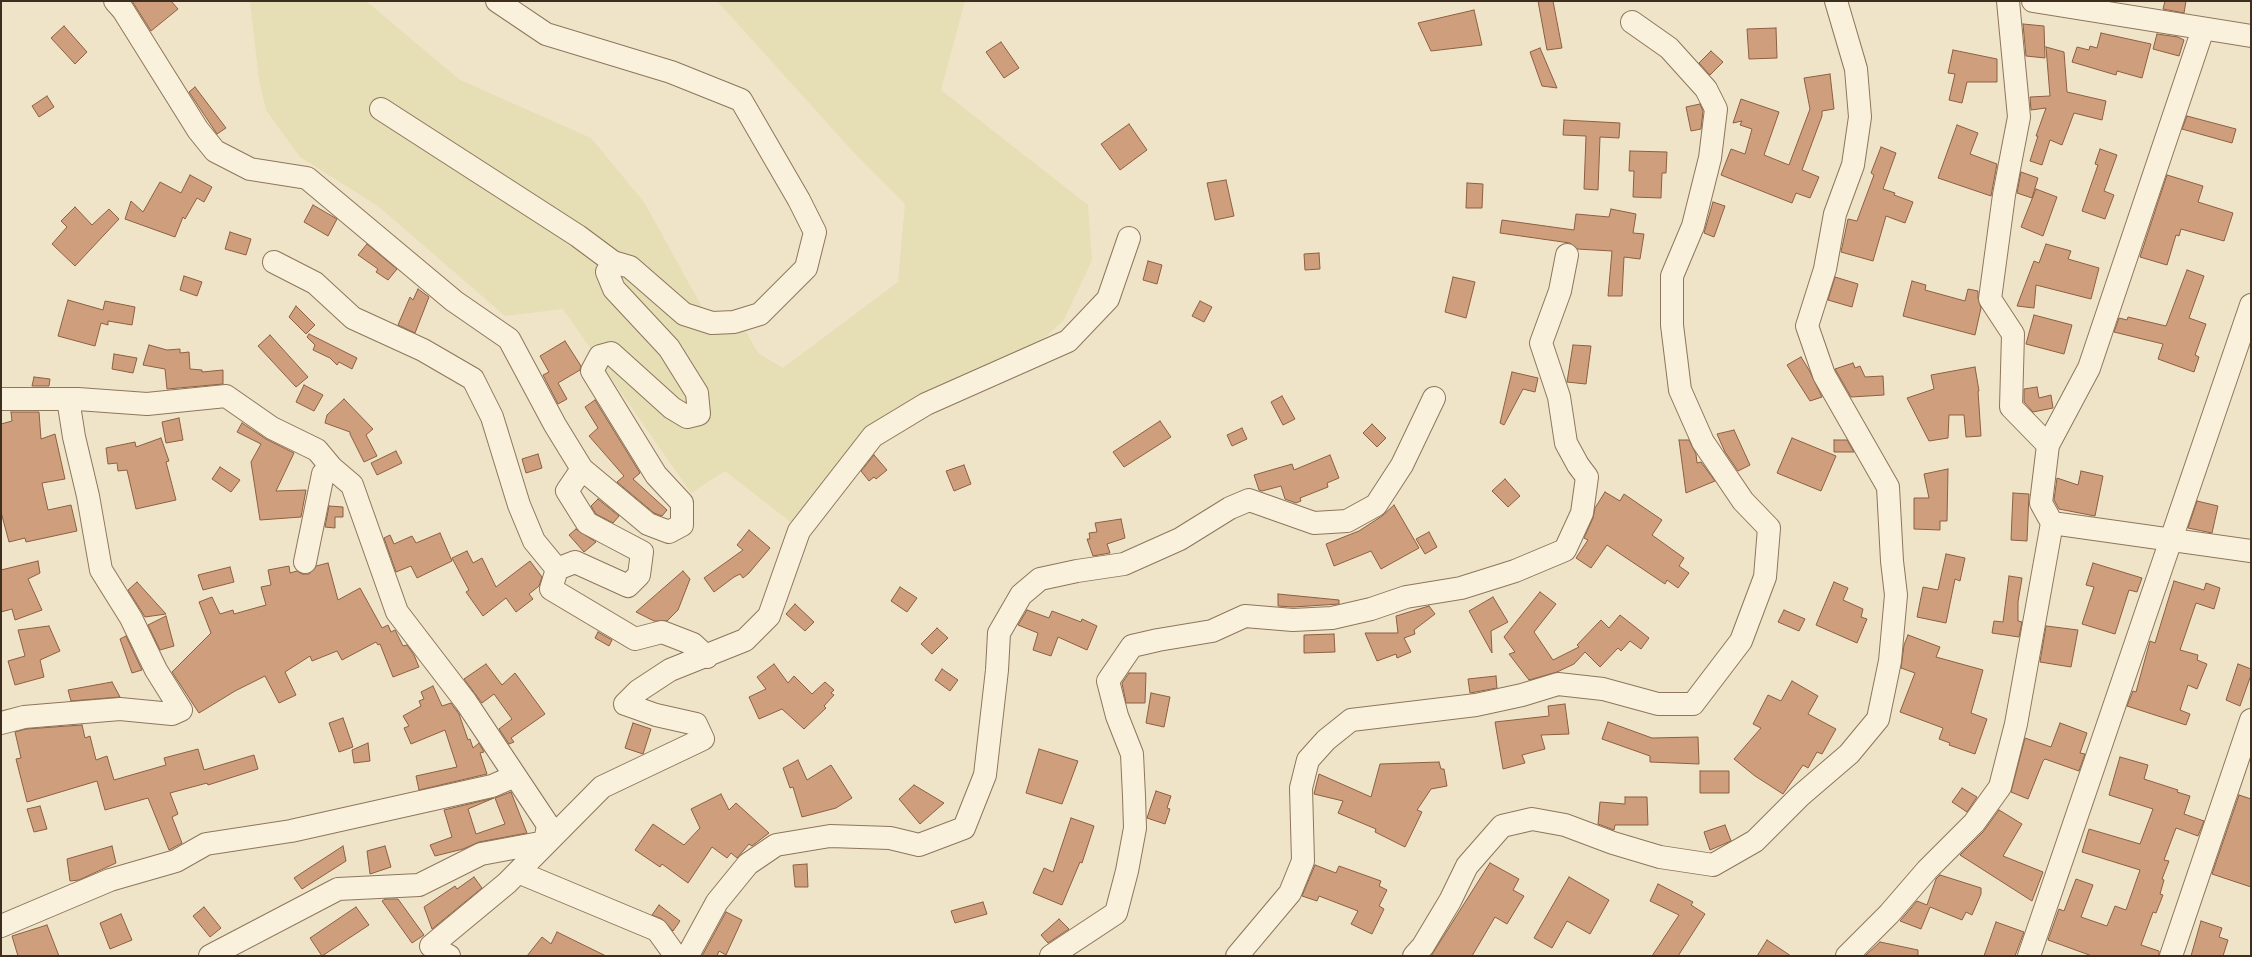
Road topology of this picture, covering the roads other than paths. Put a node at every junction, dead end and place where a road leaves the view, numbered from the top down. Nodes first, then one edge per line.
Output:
1 (115, 1) edge
2 (497, 1) edge
3 (1836, 1) edge
4 (2008, 1) edge
5 (2033, 1) edge
6 (1632, 22) dead end
7 (2204, 29) junction
8 (2251, 36) edge
9 (381, 109) dead end
10 (1129, 238) dead end
11 (1567, 255) dead end
12 (274, 262) dead end
13 (613, 262) junction
14 (2251, 305) edge
15 (1434, 398) dead end
16 (1, 399) edge
17 (68, 399) junction
18 (2048, 445) junction
19 (332, 468) junction
20 (582, 469) junction
21 (2052, 524) junction
22 (2172, 540) junction
23 (2251, 551) edge
24 (305, 562) dead end
25 (557, 569) junction
26 (707, 657) junction
27 (2251, 720) edge
28 (1, 723) edge
29 (515, 776) junction
30 (546, 842) junction
31 (518, 872) junction
32 (1, 926) edge
33 (681, 955) edge
34 (210, 956) edge
35 (449, 956) edge
36 (1051, 956) edge
37 (1237, 956) edge
38 (1414, 956) edge
39 (1847, 956) edge
40 (2029, 956) edge
41 (2171, 956) edge

1 - 20 street
2 - 13 street
3 - 38 street
4 - 18 street
5 - 7 street
6 - 37 street
7 - 8 street
7 - 18 street
9 - 13 street
10 - 26 street
11 - 36 street
12 - 25 street
13 - 20 street
14 - 22 street
15 - 33 street
16 - 17 street
17 - 19 street
17 - 28 street
18 - 21 street
19 - 24 street
19 - 29 street
20 - 25 street
21 - 22 street
21 - 39 street
22 - 23 street
22 - 40 street
25 - 26 street
26 - 30 street
27 - 41 street
29 - 30 street
29 - 32 street
30 - 31 street
30 - 34 street
31 - 33 street
31 - 35 street

